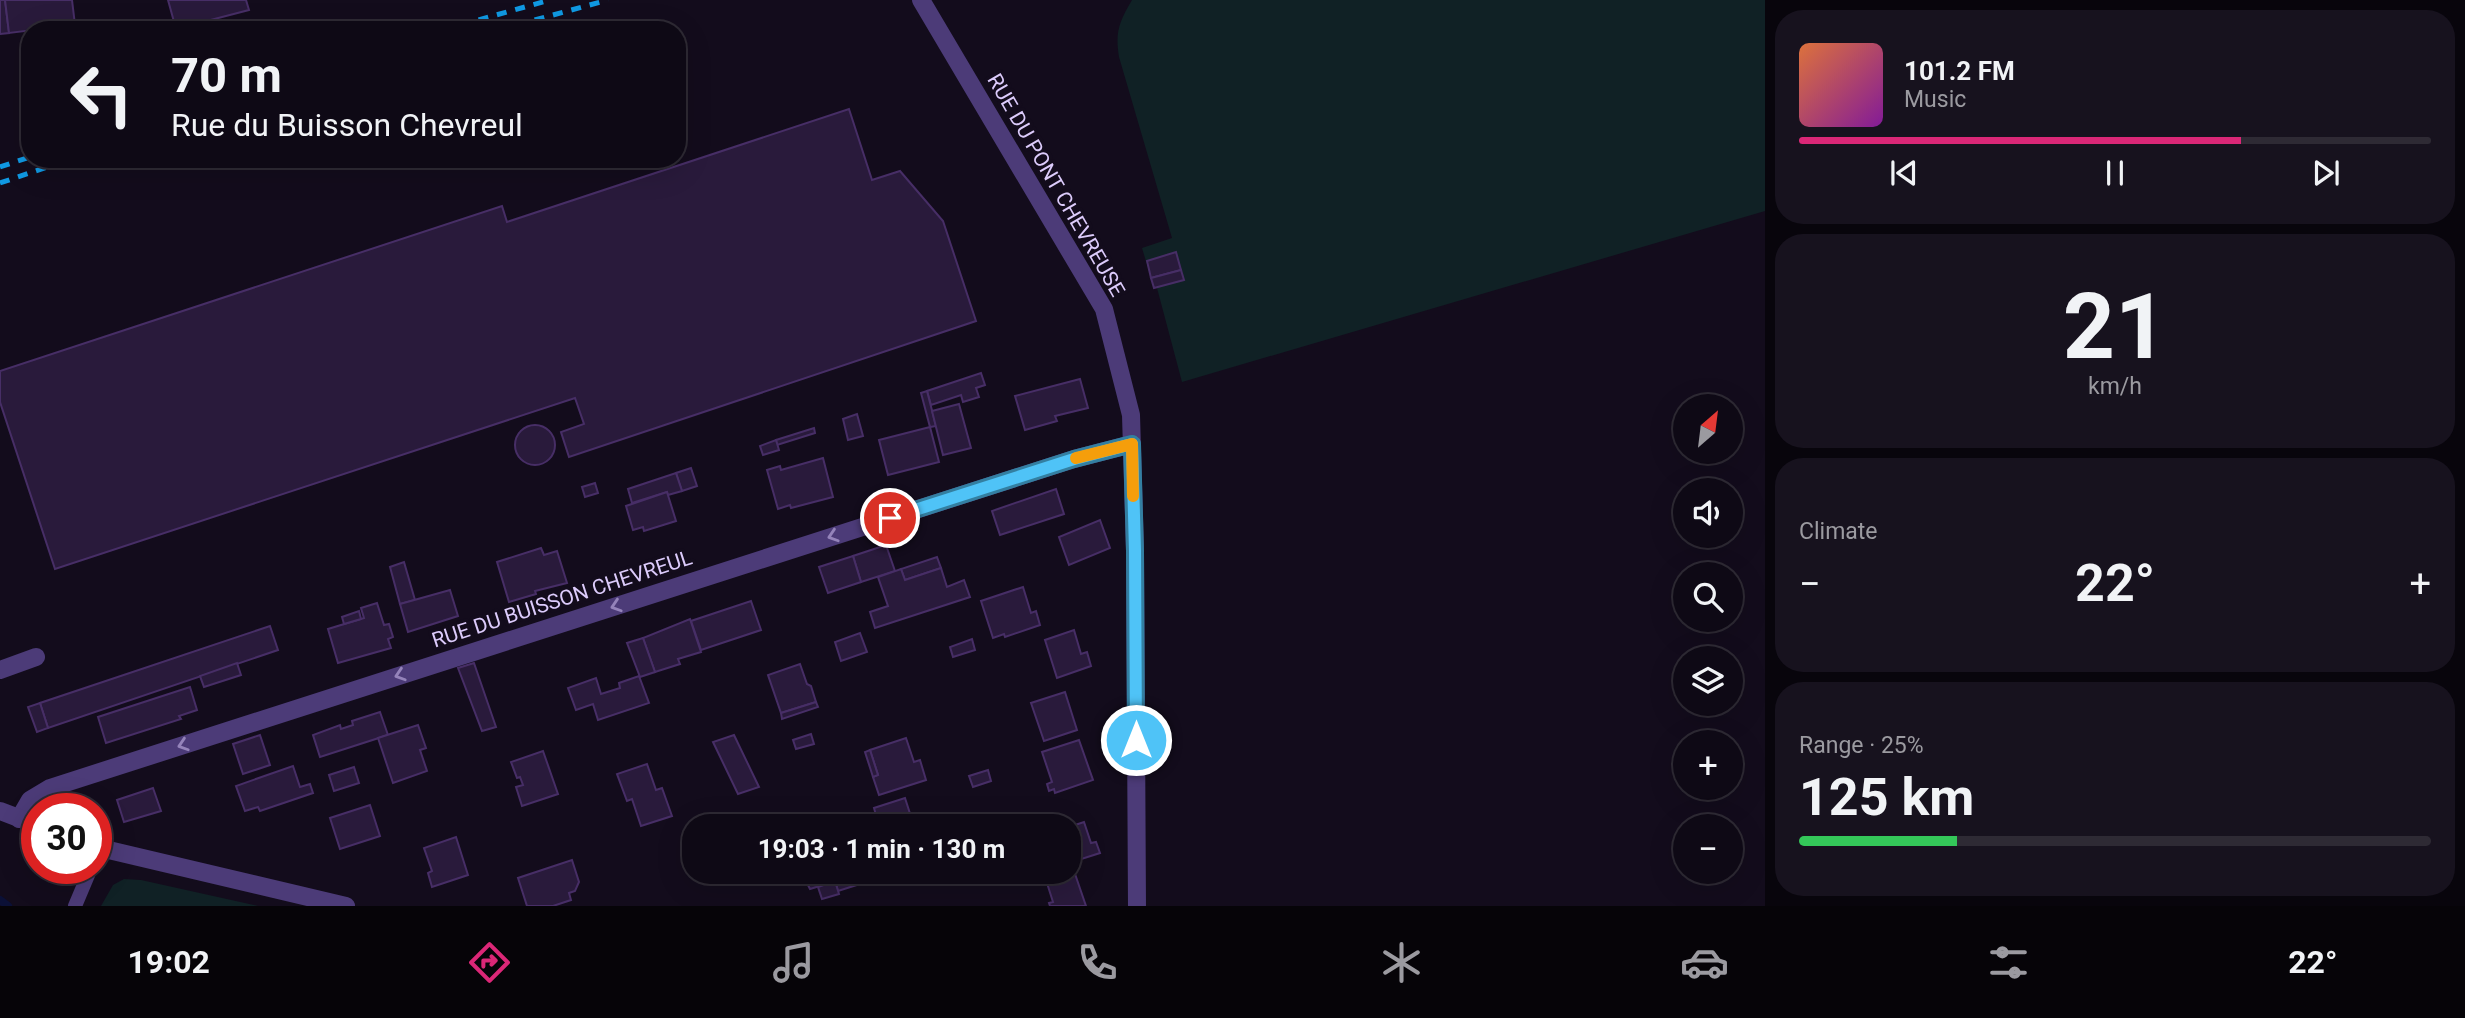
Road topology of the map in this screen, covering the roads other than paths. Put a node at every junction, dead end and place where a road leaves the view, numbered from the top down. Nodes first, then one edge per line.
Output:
1 (921, 0) edge
2 (1132, 444) junction
3 (36, 657) dead end
4 (0, 670) edge
5 (0, 811) edge
6 (19, 819) joint
7 (112, 853) edge
8 (84, 884) edge
9 (75, 906) edge
10 (346, 906) edge
11 (1137, 906) edge

1 - 2 street, RUE DU PONT CHEVREUSE
2 -> 6 street, RUE DU BUISSON CHEVREUL
2 - 11 street, RUE DU PONT CHEVREUSE
3 - 4 street
5 - 6 street
7 - 10 street
8 - 9 lane

